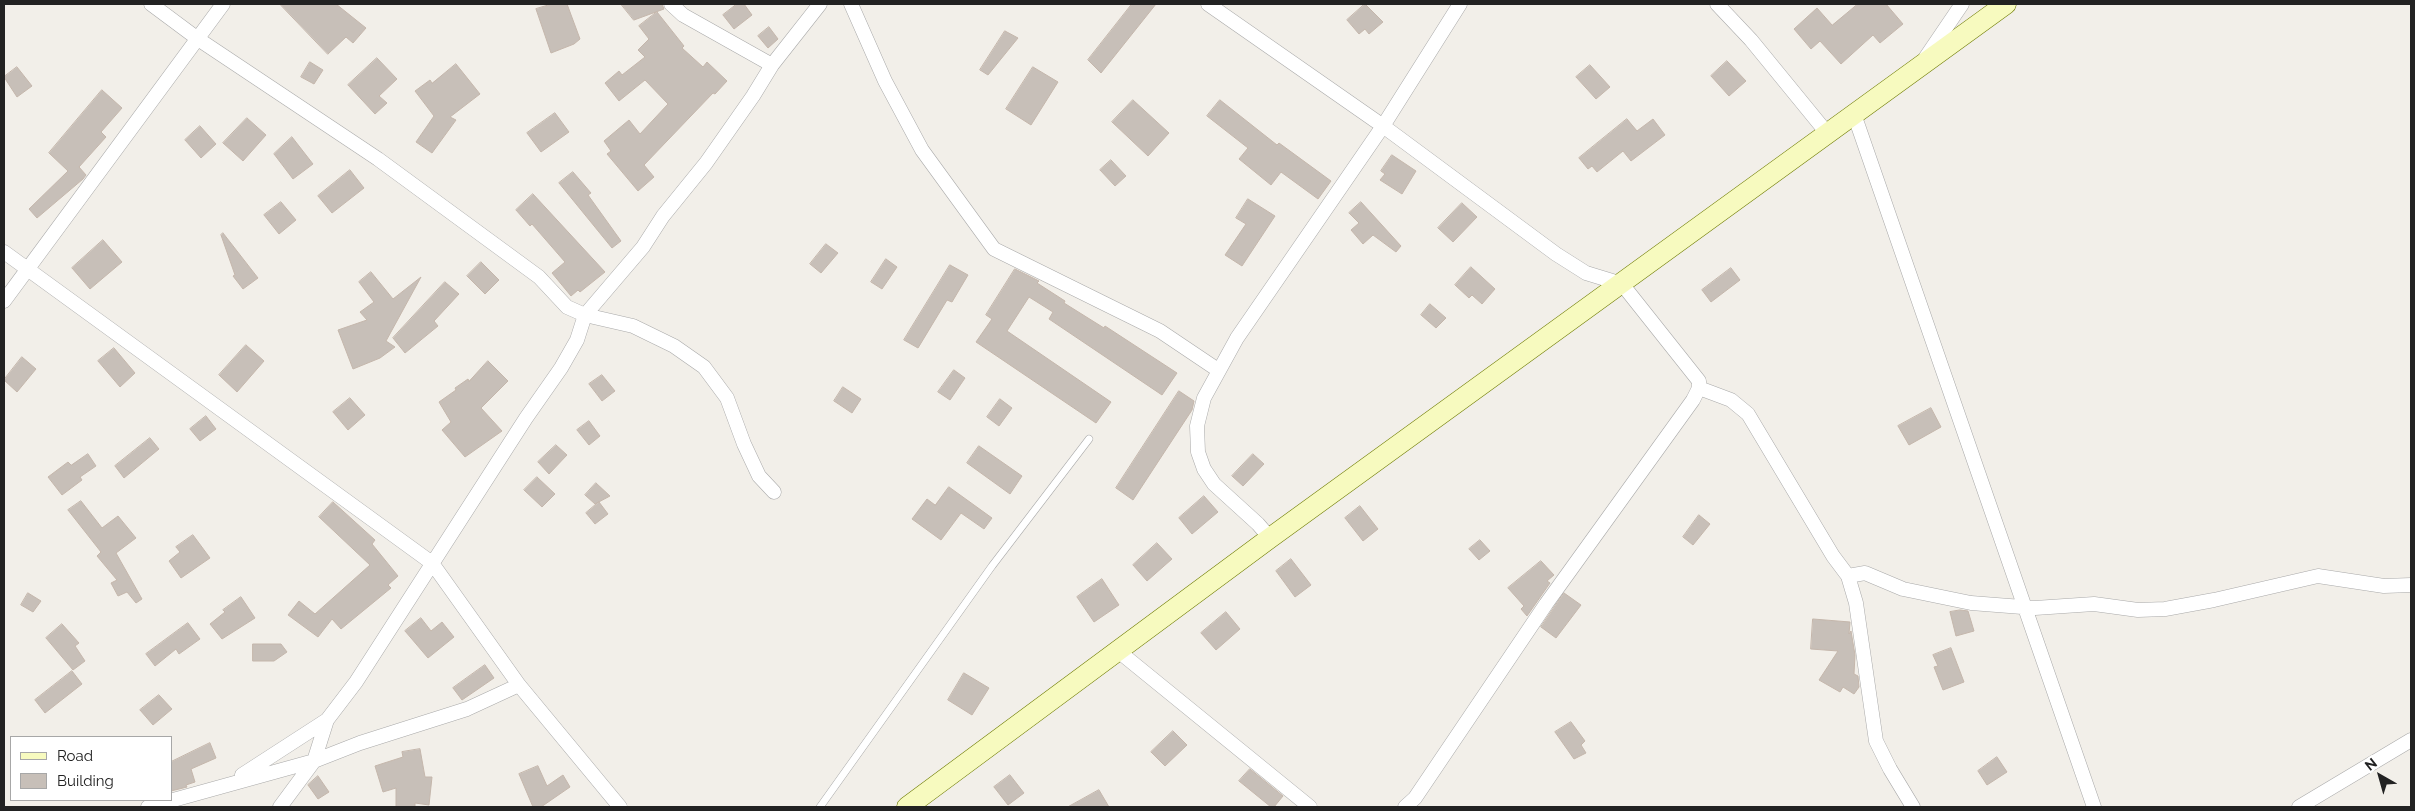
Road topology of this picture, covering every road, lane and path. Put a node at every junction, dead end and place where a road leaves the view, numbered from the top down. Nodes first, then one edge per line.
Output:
1 (151, 4) edge
2 (223, 4) edge
3 (671, 4) edge
4 (820, 4) edge
5 (851, 4) edge
6 (1208, 4) edge
7 (1460, 4) edge
8 (1717, 4) edge
9 (1962, 4) edge
10 (2006, 4) edge
11 (198, 40) junction
12 (772, 64) junction
13 (1920, 66) junction
14 (1854, 114) junction
15 (1383, 126) junction
16 (1827, 133) junction
17 (4, 252) edge
18 (26, 268) junction
19 (1619, 283) junction
20 (4, 301) edge
21 (585, 315) junction
22 (1218, 370) junction
23 (1699, 388) junction
24 (1089, 439) dead end
25 (774, 492) dead end
26 (1270, 538) junction
27 (432, 563) junction
28 (1848, 576) junction
29 (2411, 585) edge
30 (2026, 608) junction
31 (1117, 650) junction
32 (519, 685) junction
33 (327, 720) junction
34 (2411, 740) edge
35 (314, 761) junction
36 (231, 782) junction
37 (172, 800) edge
38 (168, 801) edge
39 (148, 807) edge
40 (280, 807) edge
41 (620, 807) edge
42 (820, 807) edge
43 (907, 807) edge
44 (1310, 807) edge
45 (1405, 807) edge
46 (1913, 807) edge
47 (2094, 807) edge
48 (2299, 807) edge

1 - 11 street
2 - 11 street
3 - 12 street
4 - 12 street
5 - 22 street
6 - 15 street
7 - 15 street
8 - 16 street
9 - 13 street
10 - 13 street
11 - 18 street
11 - 21 street
12 - 21 street
13 - 14 street
14 - 16 street
14 - 30 street
15 - 19 street
15 - 22 street
16 - 19 street
17 - 18 street
18 - 20 street
18 - 27 street
19 - 23 street
19 - 26 street
21 - 25 street
21 - 27 street
22 - 26 street
23 - 28 street
23 - 45 street
24 - 42 lane
26 - 31 street
27 - 32 street
27 - 33 street
28 - 30 street
28 - 46 street
29 - 30 street
30 - 47 street
31 - 43 street
31 - 44 street
32 - 35 street
32 - 41 street
33 - 35 street
33 - 36 street
34 - 48 street
35 - 36 street
35 - 40 street
36 - 37 street
38 - 39 street

